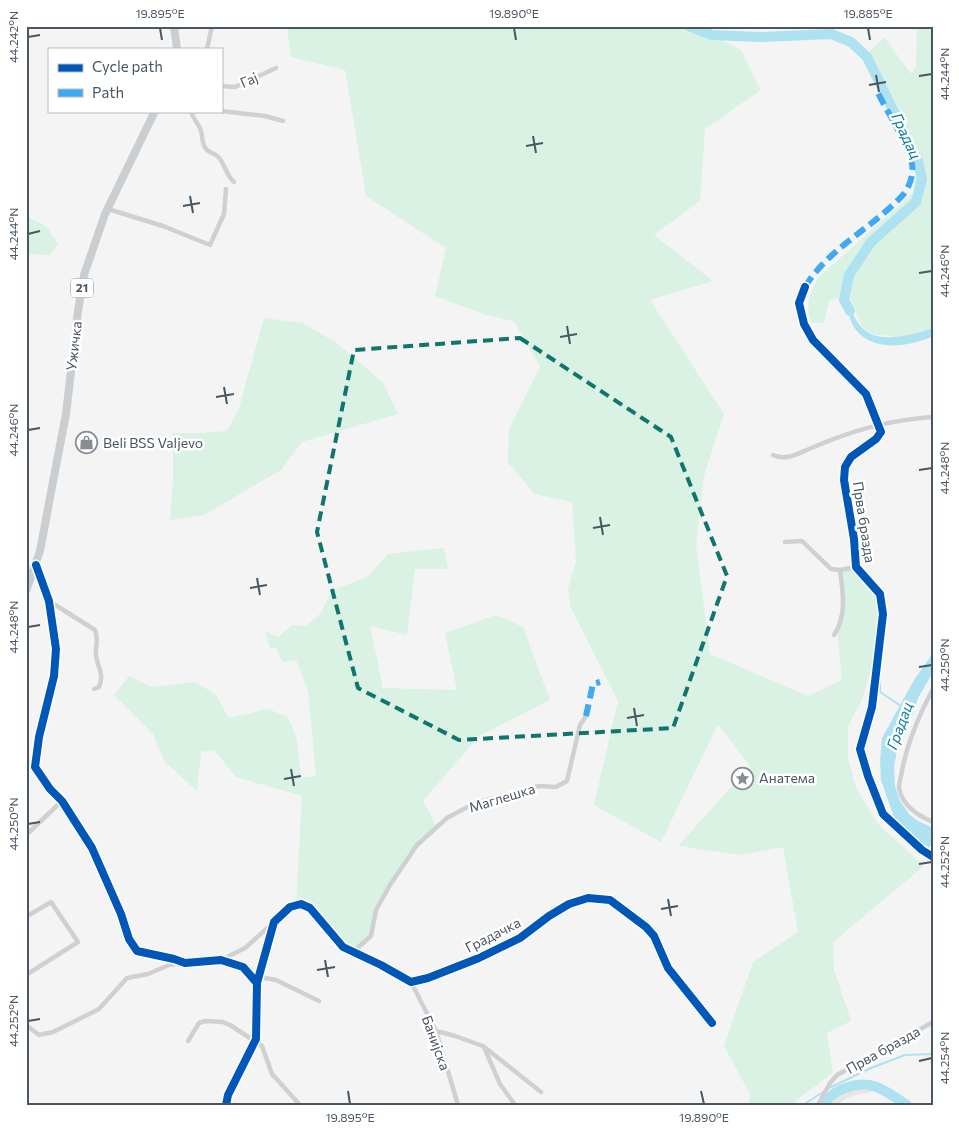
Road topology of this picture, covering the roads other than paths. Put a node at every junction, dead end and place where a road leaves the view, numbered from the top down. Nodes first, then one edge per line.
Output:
1 (174, 26) edge
2 (212, 26) edge
3 (177, 48) edge
4 (207, 48) edge
5 (276, 68) dead end
6 (222, 86) edge
7 (222, 111) edge
8 (155, 112) edge
9 (191, 112) edge
10 (284, 121) dead end
11 (234, 182) dead end
12 (226, 189) dead end
13 (108, 208) junction
14 (805, 287) dead end
15 (933, 418) edge
16 (879, 426) junction
17 (773, 455) dead end
18 (785, 542) dead end
19 (36, 564) junction
20 (856, 567) junction
21 (840, 570) junction
22 (26, 591) edge
23 (49, 601) junction
24 (834, 635) dead end
25 (94, 689) dead end
26 (933, 690) edge
27 (586, 716) dead end
28 (62, 801) junction
29 (933, 822) edge
30 (26, 835) edge
31 (933, 857) edge
32 (29, 915) dead end
33 (274, 922) junction
34 (353, 952) junction
35 (221, 960) junction
36 (185, 963) junction
37 (26, 975) edge
38 (259, 977) junction
39 (411, 982) junction
40 (257, 983) junction
41 (319, 1001) dead end
42 (933, 1022) edge
43 (712, 1023) dead end
44 (26, 1026) edge
45 (436, 1031) junction
46 (188, 1041) dead end
47 (255, 1042) junction
48 (483, 1046) junction
49 (541, 1092) dead end
50 (226, 1105) edge
51 (300, 1105) edge
52 (458, 1105) edge
53 (515, 1105) edge
54 (818, 1105) edge

1 - 3 main road
2 - 4 street
5 - 6 street, Гај
7 - 10 street
8 - 13 main road, Ужичка / 21
9 - 11 street
12 - 13 street
13 - 19 main road, Ужичка / 21
14 - 16 street
15 - 16 street
16 - 17 street
16 - 20 street, Прва бразда
18 - 21 street
19 - 22 main road, Ужичка / 21
19 - 23 street
20 - 21 street
20 - 31 street, Прва бразда
21 - 24 street
23 - 25 street
23 - 28 street
26 - 29 street
27 - 34 street, Маглешка
28 - 30 street
28 - 36 street
32 - 37 street
33 - 34 street
33 - 35 street
33 - 38 street
34 - 39 street
35 - 36 street
35 - 40 street
36 - 44 street
38 - 40 street
38 - 41 street
39 - 43 street, Градачка
39 - 45 street, Банијска
40 - 47 street
42 - 54 street, Прва бразда
45 - 48 street
45 - 52 street, Банијска
46 - 47 street
47 - 50 street
47 - 51 street
48 - 49 street
48 - 53 street

